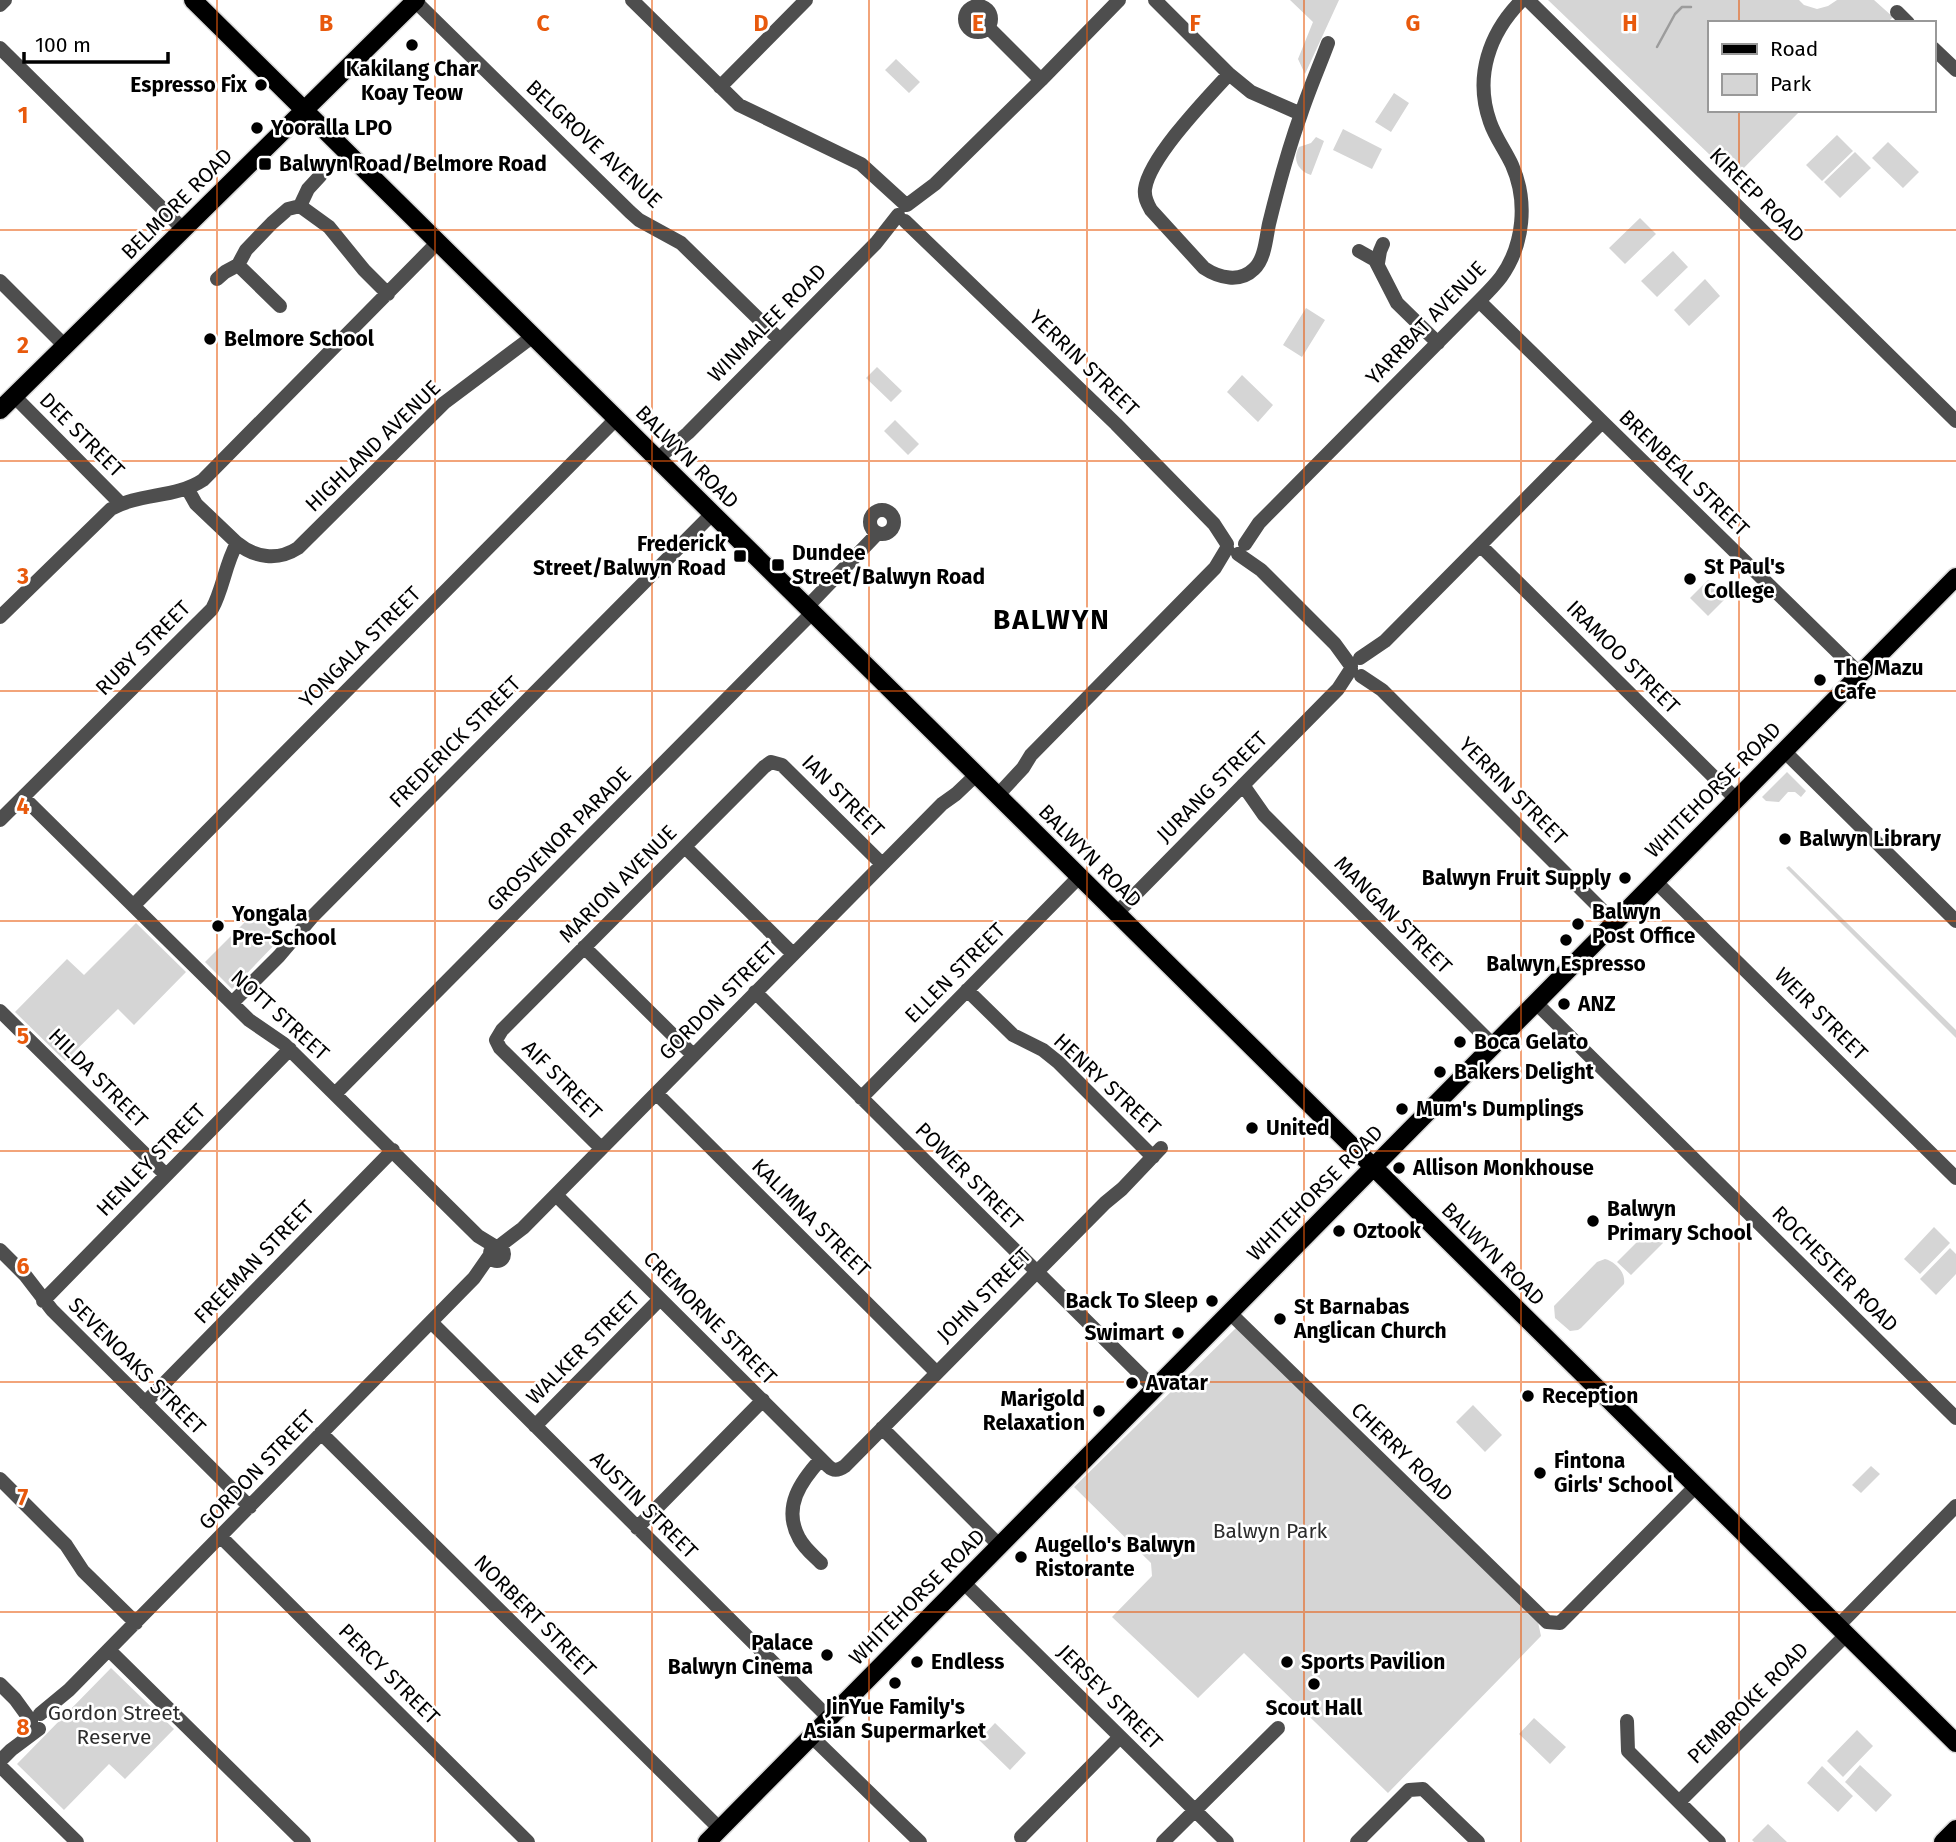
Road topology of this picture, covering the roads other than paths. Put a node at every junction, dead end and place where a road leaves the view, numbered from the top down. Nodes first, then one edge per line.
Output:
1 (5, 0) edge
2 (195, 0) edge
3 (415, 0) edge
4 (632, 0) edge
5 (806, 0) edge
6 (1119, 0) edge
7 (1155, 0) edge
8 (1522, 0) edge
9 (1528, 0) edge
10 (0, 5) edge
11 (988, 27) dead end
12 (1328, 43) dead end
13 (0, 48) edge
14 (1935, 50) edge
15 (1956, 70) edge
16 (1229, 74) junction
17 (1041, 80) junction
18 (720, 87) junction
19 (304, 111) junction
20 (1301, 114) junction
21 (320, 176) dead end
22 (300, 206) junction
23 (906, 213) junction
24 (183, 229) junction
25 (438, 243) junction
26 (1383, 244) dead end
27 (1359, 251) dead end
28 (1378, 263) junction
29 (238, 265) junction
30 (217, 279) dead end
31 (0, 281) edge
32 (391, 291) junction
33 (1479, 301) junction
34 (280, 306) dead end
35 (532, 337) junction
36 (780, 340) junction
37 (1438, 343) junction
38 (65, 346) junction
39 (14, 396) junction
40 (0, 410) edge
41 (615, 419) junction
42 (1956, 421) edge
43 (1602, 422) junction
44 (660, 462) junction
45 (187, 488) junction
46 (121, 504) junction
47 (712, 514) junction
48 (877, 534) dead end
49 (237, 543) junction
50 (1480, 545) junction
51 (1236, 546) junction
52 (1953, 584) edge
53 (810, 610) junction
54 (0, 617) edge
55 (1359, 667) junction
56 (1860, 674) junction
57 (1784, 751) junction
58 (773, 762) joint
59 (973, 772) junction
60 (1238, 790) junction
61 (994, 793) junction
62 (23, 797) junction
63 (1736, 799) junction
64 (0, 820) edge
65 (685, 847) junction
66 (882, 864) junction
67 (1079, 877) junction
68 (1656, 881) junction
69 (134, 905) junction
70 (1116, 914) junction
71 (1956, 921) edge
72 (1614, 922) junction
73 (584, 947) junction
74 (793, 954) junction
75 (967, 990) junction
76 (755, 992) junction
77 (1535, 1002) junction
78 (232, 1003) junction
79 (0, 1011) edge
80 (496, 1040) joint
81 (1493, 1045) junction
82 (290, 1049) junction
83 (693, 1055) junction
84 (656, 1093) junction
85 (335, 1094) junction
86 (861, 1098) junction
87 (601, 1148) junction
88 (393, 1150) junction
89 (1157, 1153) joint
90 (1373, 1167) junction
91 (166, 1175) junction
92 (1956, 1178) edge
93 (556, 1195) junction
94 (0, 1250) edge
95 (496, 1253) junction
96 (1037, 1272) junction
97 (660, 1299) junction
98 (43, 1301) junction
99 (1229, 1312) junction
100 (431, 1322) junction
101 (937, 1373) junction
102 (1154, 1388) junction
103 (763, 1400) junction
104 (145, 1403) junction
105 (1956, 1418) edge
106 (535, 1426) junction
107 (882, 1428) junction
108 (321, 1433) junction
109 (821, 1459) junction
110 (836, 1470) joint
111 (0, 1479) edge
112 (1696, 1486) junction
113 (1956, 1506) edge
114 (250, 1507) junction
115 (637, 1528) junction
116 (221, 1537) junction
117 (999, 1545) junction
118 (821, 1563) dead end
119 (963, 1582) junction
120 (135, 1623) junction
121 (1842, 1630) junction
122 (109, 1650) junction
123 (0, 1684) edge
124 (829, 1718) junction
125 (37, 1720) junction
126 (1627, 1721) dead end
127 (1278, 1728) dead end
128 (811, 1737) junction
129 (1120, 1737) junction
130 (1956, 1743) edge
131 (0, 1761) edge
132 (0, 1766) edge
133 (1679, 1802) junction
134 (1195, 1811) junction
135 (1956, 1829) edge
136 (1021, 1837) dead end
137 (712, 1838) edge
138 (77, 1842) edge
139 (304, 1842) edge
140 (527, 1842) edge
141 (920, 1842) edge
142 (1163, 1842) edge
143 (1227, 1842) edge
144 (1357, 1842) edge
145 (1478, 1842) edge
146 (1719, 1842) edge
147 (1944, 1842) edge

1 - 10 street
2 - 19 main road, BALWYN ROAD
3 - 19 main road, BELMORE ROAD
3 - 36 street, BELGROVE AVENUE
4 - 18 street, YERRIN STREET
5 - 18 street
6 - 17 street, WINMALEE ROAD
7 - 16 street
8 - 33 street, YARRBAT AVENUE
9 - 42 street, KIREEP ROAD
11 - 17 street
12 - 20 street
13 - 24 street
14 - 15 street
16 - 20 street
16 - 20 street
17 - 23 street, WINMALEE ROAD
18 - 23 street, YERRIN STREET
19 - 24 main road, BELMORE ROAD
19 - 25 main road, BALWYN ROAD
21 - 22 street
22 - 29 street
22 - 32 street
23 - 36 street, WINMALEE ROAD
23 - 51 street, YERRIN STREET
24 - 38 main road, BELMORE ROAD
25 - 32 street
25 - 35 main road, BALWYN ROAD
26 - 28 street
27 - 28 street
28 - 37 street
29 - 30 street
29 - 34 street
31 - 38 street
32 - 45 street
33 - 37 street, YARRBAT AVENUE
33 - 43 street, BRENBEAL STREET
35 - 41 main road, BALWYN ROAD
35 - 49 street, HIGHLAND AVENUE
36 - 44 street, WINMALEE ROAD
37 - 51 street, YARRBAT AVENUE
38 - 39 main road, BELMORE ROAD
39 - 40 main road, BELMORE ROAD
39 - 46 street, DEE STREET
41 - 44 main road, BALWYN ROAD
41 - 69 street, YONGALA STREET
43 - 50 street, JURANG STREET
43 - 56 street, BRENBEAL STREET
44 - 47 main road, BALWYN ROAD
45 - 46 street
45 - 49 street
46 - 54 street
47 - 53 main road, BALWYN ROAD
47 - 78 street, FREDERICK STREET
48 - 53 street, GROSVENOR PARADE
49 - 62 street, RUBY STREET
50 - 55 street, JURANG STREET
50 - 63 street, IRAMOO STREET
51 - 55 street, YERRIN STREET
51 - 61 street, YARRBAT AVENUE
52 - 56 main road, WHITEHORSE ROAD
53 - 59 main road, BALWYN ROAD
53 - 85 street, GROSVENOR PARADE
55 - 60 street, JURANG STREET
55 - 72 street, YERRIN STREET
56 - 57 main road, WHITEHORSE ROAD
57 - 63 main road, WHITEHORSE ROAD
57 - 71 street
58 - 65 street, MARION AVENUE
58 - 66 street, IAN STREET
59 - 61 main road, BALWYN ROAD
59 - 66 street, GORDON STREET
60 - 70 street, JURANG STREET
60 - 81 street, MANGAN STREET
61 - 67 main road, BALWYN ROAD
62 - 64 street, RUBY STREET
62 - 69 street, NOTT STREET
63 - 68 main road, WHITEHORSE ROAD
65 - 73 street, MARION AVENUE
65 - 74 street
66 - 74 street, GORDON STREET
67 - 70 main road, BALWYN ROAD
67 - 75 street, ELLEN STREET
68 - 72 main road, WHITEHORSE ROAD
68 - 92 street, WEIR STREET
69 - 78 street, NOTT STREET
70 - 90 main road, BALWYN ROAD
72 - 77 main road, WHITEHORSE ROAD
73 - 80 street, MARION AVENUE
73 - 83 street
74 - 76 street, GORDON STREET
75 - 86 street, ELLEN STREET
75 - 89 street, HENRY STREET
76 - 83 street, GORDON STREET
76 - 86 street, POWER STREET
77 - 81 main road, WHITEHORSE ROAD
77 - 105 street, ROCHESTER ROAD
78 - 82 street, NOTT STREET
79 - 91 street, HILDA STREET
80 - 87 street, AIF STREET
81 - 90 main road, WHITEHORSE ROAD
82 - 85 street, NOTT STREET
82 - 91 street, HENLEY STREET
83 - 84 street, GORDON STREET
84 - 87 street, GORDON STREET
84 - 101 street, KALIMNA STREET
85 - 88 street, NOTT STREET
86 - 96 street, POWER STREET
87 - 93 street, GORDON STREET
88 - 95 street, NOTT STREET
88 - 104 street, FREEMAN STREET
89 - 96 street, JOHN STREET
90 - 99 main road, WHITEHORSE ROAD
90 - 112 main road, BALWYN ROAD
91 - 98 street, HENLEY STREET
93 - 95 street, GORDON STREET
93 - 97 street, CREMORNE STREET
94 - 98 street, SEVENOAKS STREET
95 - 100 street, GORDON STREET
96 - 101 street, JOHN STREET
96 - 102 street, POWER STREET
97 - 103 street, CREMORNE STREET
97 - 106 street, WALKER STREET
98 - 104 street, SEVENOAKS STREET
99 - 102 main road, WHITEHORSE ROAD
99 - 112 street, CHERRY ROAD
100 - 106 street, AUSTIN STREET
100 - 108 street, GORDON STREET
101 - 107 street, JOHN STREET
102 - 117 main road, WHITEHORSE ROAD
103 - 109 street, CREMORNE STREET
103 - 115 street
104 - 114 street, SEVENOAKS STREET
106 - 115 street, AUSTIN STREET
107 - 110 street, JOHN STREET
107 - 117 street
108 - 114 street, GORDON STREET
108 - 137 street, NORBERT STREET
109 - 110 street, CREMORNE STREET
109 - 118 street
111 - 120 street
112 - 121 main road, BALWYN ROAD
113 - 121 street, PEMBROKE ROAD
114 - 116 street, GORDON STREET
115 - 124 street, AUSTIN STREET
116 - 120 street, GORDON STREET
116 - 140 street, PERCY STREET
117 - 119 main road, WHITEHORSE ROAD
119 - 124 main road, WHITEHORSE ROAD
119 - 129 street, JERSEY STREET
120 - 122 street, GORDON STREET
121 - 130 main road, BALWYN ROAD
121 - 133 street, PEMBROKE ROAD
122 - 125 street, GORDON STREET
122 - 139 street
123 - 125 street
124 - 128 main road, WHITEHORSE ROAD
125 - 131 street, GORDON STREET
126 - 133 street
127 - 134 street
128 - 137 main road, WHITEHORSE ROAD
128 - 141 street
129 - 134 street, JERSEY STREET
129 - 136 street
132 - 138 street
133 - 146 street
134 - 142 street
134 - 143 street, JERSEY STREET
135 - 147 main road
144 - 145 street

